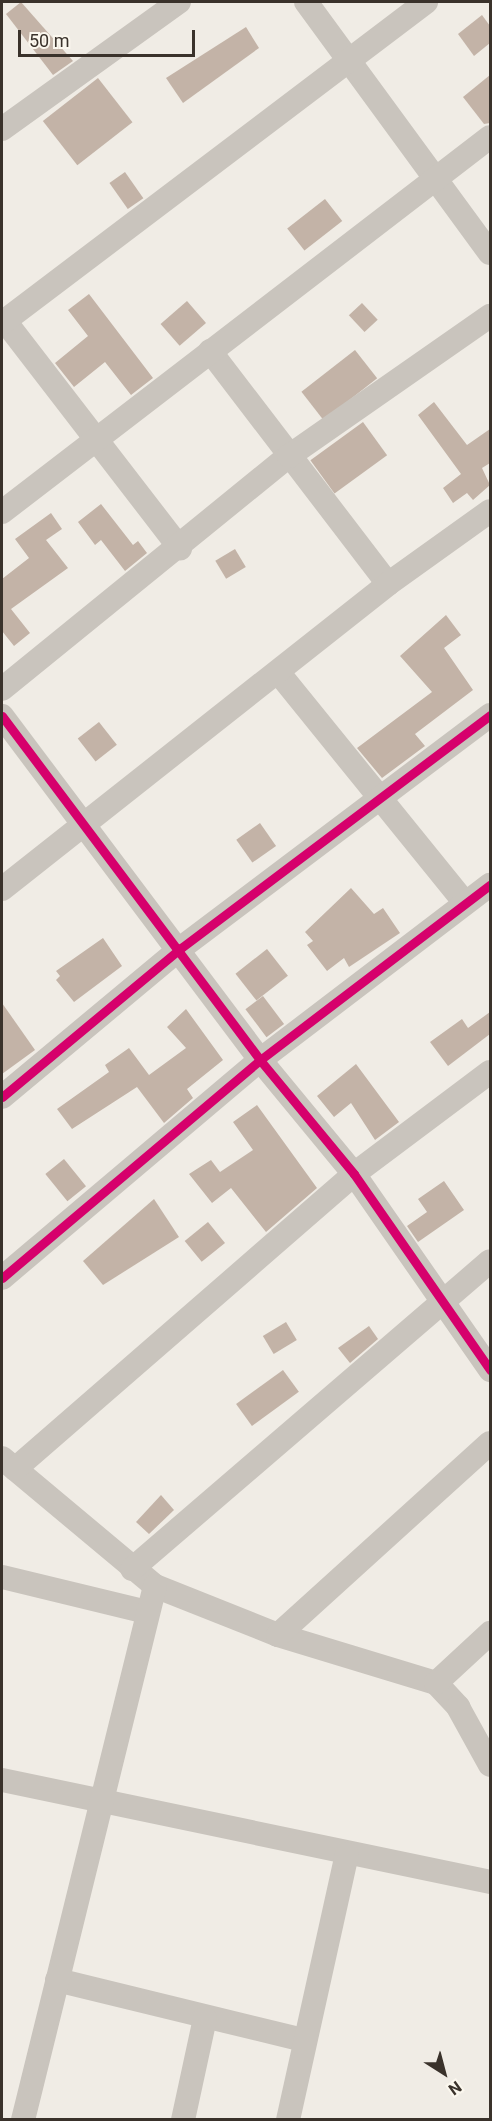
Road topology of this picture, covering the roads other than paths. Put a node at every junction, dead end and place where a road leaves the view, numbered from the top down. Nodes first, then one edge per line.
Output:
1 (179, 2) edge
2 (306, 2) edge
3 (426, 2) edge
4 (348, 60) junction
5 (2, 129) edge
6 (490, 136) edge
7 (434, 179) junction
8 (490, 253) edge
9 (490, 316) edge
10 (3, 322) edge
11 (210, 351) junction
12 (92, 440) junction
13 (289, 456) junction
14 (490, 511) edge
15 (2, 512) edge
16 (180, 548) junction
17 (388, 584) junction
18 (278, 672) junction
19 (2, 689) edge
20 (2, 716) edge
21 (490, 716) edge
22 (383, 799) junction
23 (85, 821) junction
24 (490, 885) edge
25 (2, 889) edge
26 (465, 903) junction
27 (181, 948) junction
28 (260, 1060) junction
29 (490, 1072) edge
30 (2, 1097) edge
31 (354, 1174) junction
32 (490, 1261) edge
33 (2, 1278) edge
34 (439, 1303) junction
35 (490, 1370) edge
36 (490, 1443) edge
37 (8, 1464) edge
38 (132, 1569) junction
39 (2, 1577) edge
40 (155, 1586) junction
41 (147, 1612) junction
42 (490, 1633) edge
43 (278, 1635) junction
44 (436, 1683) junction
45 (490, 1765) edge
46 (2, 1780) edge
47 (100, 1798) junction
48 (347, 1854) junction
49 (490, 1882) edge
50 (57, 1980) junction
51 (205, 2018) junction
52 (303, 2040) junction
53 (23, 2120) edge
54 (183, 2120) edge
55 (288, 2120) edge

1 - 5 street
2 - 4 street
3 - 4 street
4 - 7 street
4 - 10 street
6 - 7 street
7 - 8 street
7 - 11 street
9 - 13 street
10 - 12 street
11 - 12 street
11 - 13 street
12 - 15 street
12 - 16 street
13 - 16 street
13 - 17 street
14 - 17 street
16 - 19 street
17 - 18 street
18 - 22 street
18 - 23 street
20 - 23 street
21 - 22 street
22 - 26 street
22 - 27 street
23 - 25 street
23 - 27 street
24 - 26 street
26 - 28 street
27 - 28 street
27 - 30 street
28 - 31 street
28 - 33 street
29 - 31 street
31 - 34 street
31 - 37 street
32 - 34 street
34 - 35 street
34 - 38 street
36 - 43 street
37 - 38 street
38 - 40 street
39 - 41 street
40 - 41 street
40 - 43 street
41 - 47 street
42 - 44 street
43 - 44 street
44 - 45 street
46 - 47 street
47 - 48 street
47 - 50 street
48 - 49 street
48 - 52 street
50 - 51 street
50 - 53 street
51 - 52 street
51 - 54 street
52 - 55 street

